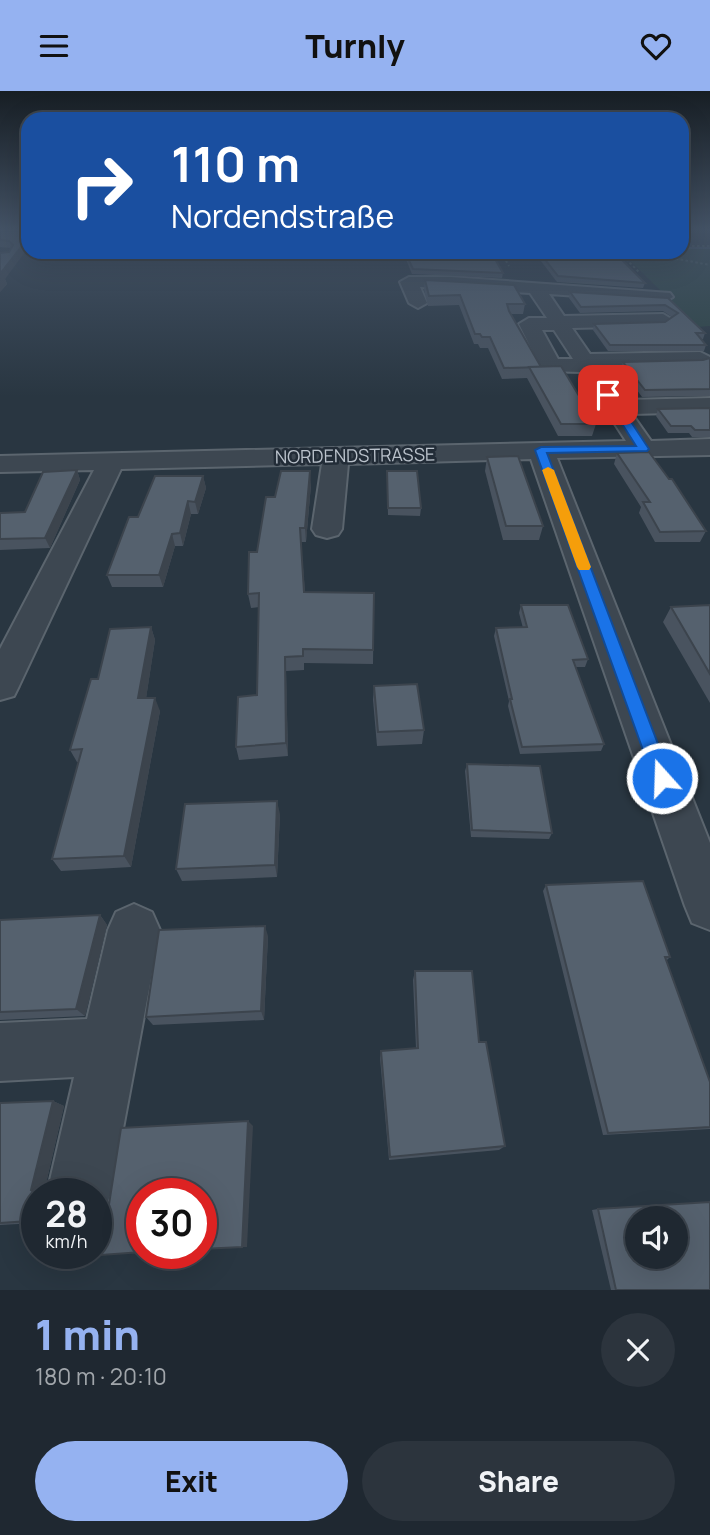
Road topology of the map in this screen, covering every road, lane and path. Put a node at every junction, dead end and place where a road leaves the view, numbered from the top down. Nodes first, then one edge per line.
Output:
1 (410, 285) edge
2 (493, 285) edge
3 (536, 288) junction
4 (664, 297) edge
5 (418, 303) dead end
6 (663, 320) edge
7 (561, 323) junction
8 (700, 358) edge
9 (587, 363) junction
10 (710, 405) edge
11 (616, 407) junction
12 (710, 447) edge
13 (644, 449) junction
14 (541, 450) junction
15 (336, 457) junction
16 (112, 461) junction
17 (0, 464) edge
18 (327, 529) dead end
19 (0, 686) edge
20 (710, 906) edge
21 (134, 930) dead end
22 (109, 1047) junction
23 (0, 1052) edge
24 (82, 1178) edge

1 - 5 street
2 - 3 street
3 - 4 street
3 - 7 street
6 - 7 street
7 - 9 street
7 - 9 street
8 - 9 street
9 - 11 street
10 - 11 street
11 - 13 street
12 - 13 street, NORDENDSTRASSE
13 - 14 street, NORDENDSTRASSE
14 - 15 street, NORDENDSTRASSE
14 - 20 street
15 - 16 street, NORDENDSTRASSE
15 - 18 street
16 - 17 street, NORDENDSTRASSE
16 - 19 street
21 - 22 street
22 - 23 street
22 - 24 street

